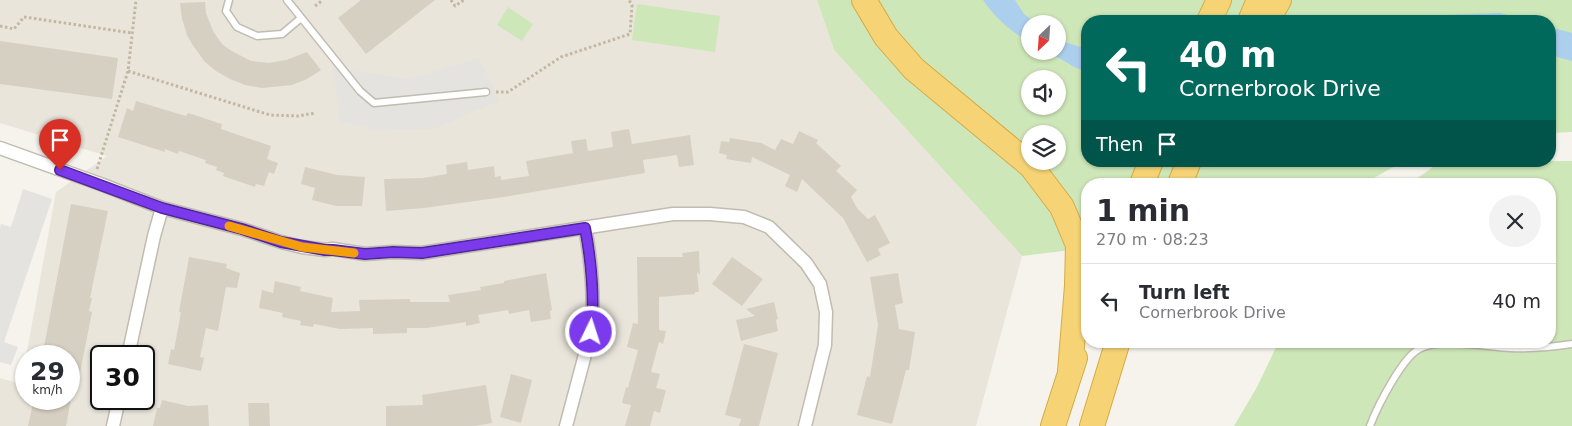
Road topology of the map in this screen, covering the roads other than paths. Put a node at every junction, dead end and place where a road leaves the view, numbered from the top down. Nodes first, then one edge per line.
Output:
1 (229, 0) edge
2 (287, 0) edge
3 (864, 0) edge
4 (1259, 0) edge
5 (1279, 0) edge
6 (1253, 15) edge
7 (1270, 15) edge
8 (301, 18) junction
9 (486, 92) road end
10 (0, 148) edge
11 (162, 208) junction
12 (585, 228) junction
13 (1081, 344) edge
14 (1572, 344) edge
15 (130, 345) edge
16 (1556, 345) edge
17 (1116, 348) edge
18 (1417, 349) edge
19 (1070, 371) junction
20 (117, 410) edge
21 (114, 426) edge
22 (566, 426) edge
23 (805, 426) edge
24 (1053, 426) edge
25 (1092, 426) edge
26 (1370, 426) edge

1 - 8 lane
2 - 8 lane
3 - 19 highway
4 - 6 highway
5 - 7 highway
8 - 9 lane
10 - 11 street
11 - 12 street
11 - 15 street
12 - 22 street
12 - 23 street
13 - 19 highway
14 - 16 lane
17 - 25 highway
18 - 26 lane
19 - 24 highway
20 - 21 street

